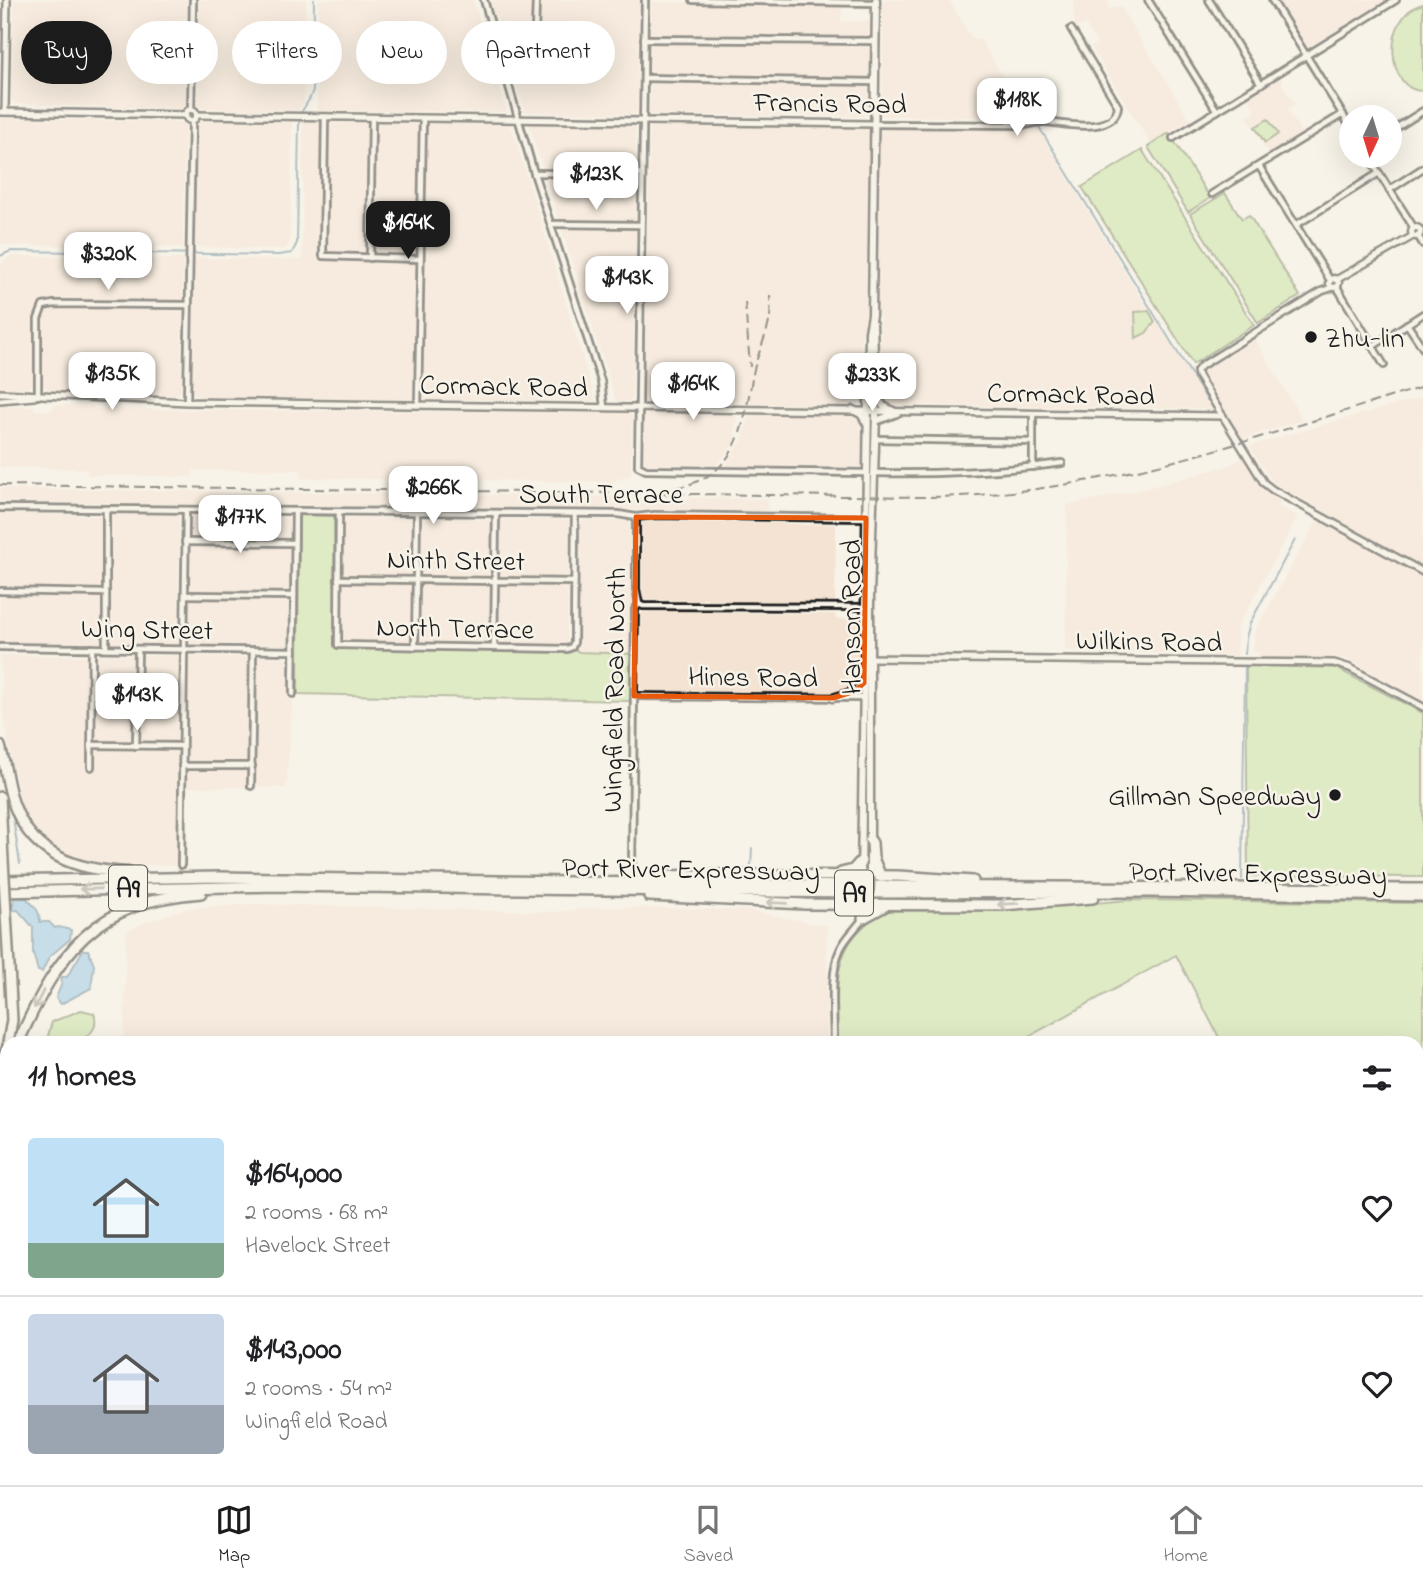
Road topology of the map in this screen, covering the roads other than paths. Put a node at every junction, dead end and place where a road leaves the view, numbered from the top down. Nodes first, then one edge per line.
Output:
1 (7, 0) edge
2 (193, 0) edge
3 (484, 0) edge
4 (536, 0) edge
5 (645, 0) edge
6 (693, 0) edge
7 (1148, 0) edge
8 (1209, 0) edge
9 (1272, 0) edge
10 (1396, 0) edge
11 (876, 1) edge
12 (490, 21) edge
13 (535, 21) edge
14 (1071, 29) dead end
15 (644, 39) junction
16 (876, 41) junction
17 (1306, 56) junction
18 (644, 78) junction
19 (875, 82) junction
20 (508, 84) edge
21 (1261, 84) junction
22 (1339, 108) edge
23 (191, 110) junction
24 (1217, 111) junction
25 (1423, 111) edge
26 (3, 112) edge
27 (186, 115) junction
28 (1339, 116) edge
29 (325, 117) junction
30 (194, 118) junction
31 (372, 118) junction
32 (423, 118) junction
33 (519, 120) junction
34 (643, 121) junction
35 (874, 124) junction
36 (1402, 124) edge
37 (1173, 138) dead end
38 (1259, 166) junction
39 (1376, 168) edge
40 (1423, 168) edge
41 (534, 173) junction
42 (1379, 173) junction
43 (642, 174) junction
44 (1389, 190) junction
45 (1212, 194) dead end
46 (551, 224) junction
47 (641, 225) junction
48 (1296, 225) junction
49 (1418, 231) edge
50 (1423, 244) edge
51 (370, 258) junction
52 (420, 259) junction
53 (1334, 283) junction
54 (188, 305) junction
55 (1423, 314) edge
56 (872, 315) junction
57 (1407, 324) junction
58 (1373, 346) junction
59 (1423, 348) edge
60 (1384, 365) dead end
61 (876, 392) junction
62 (0, 393) edge
63 (37, 396) junction
64 (869, 398) junction
65 (0, 400) edge
66 (187, 402) junction
67 (418, 405) junction
68 (604, 407) junction
69 (638, 408) junction
70 (853, 410) junction
71 (872, 411) junction
72 (897, 412) junction
73 (1033, 415) junction
74 (1223, 416) junction
75 (876, 421) junction
76 (868, 425) junction
77 (876, 439) junction
78 (1033, 442) junction
79 (1062, 463) dead end
80 (1033, 467) junction
81 (871, 473) junction
82 (0, 508) edge
83 (106, 509) junction
84 (186, 510) junction
85 (295, 511) junction
86 (339, 512) junction
87 (417, 513) junction
88 (496, 514) junction
89 (575, 514) junction
90 (636, 517) junction
91 (866, 518) junction
92 (872, 527) junction
93 (186, 542) junction
94 (294, 543) junction
95 (1423, 572) edge
96 (338, 579) junction
97 (416, 580) junction
98 (495, 581) junction
99 (575, 582) junction
100 (0, 591) edge
101 (106, 593) junction
102 (185, 595) junction
103 (294, 596) junction
104 (639, 604) junction
105 (867, 608) junction
106 (0, 647) edge
107 (415, 647) junction
108 (92, 648) junction
109 (106, 648) junction
110 (494, 648) junction
111 (138, 649) junction
112 (184, 649) junction
113 (253, 650) junction
114 (293, 651) junction
115 (868, 658) junction
116 (864, 683) junction
117 (293, 694) dead end
118 (634, 696) junction
119 (833, 698) junction
120 (867, 698) junction
121 (1423, 707) edge
122 (91, 745) junction
123 (0, 746) edge
124 (136, 746) junction
125 (182, 746) junction
126 (182, 766) junction
127 (252, 766) junction
128 (91, 767) dead end
129 (251, 786) dead end
130 (0, 797) edge
131 (870, 840) junction
132 (861, 861) junction
133 (632, 864) dead end
134 (181, 865) dead end
135 (219, 877) junction
136 (826, 877) junction
137 (866, 877) junction
138 (881, 877) junction
139 (0, 881) edge
140 (563, 885) junction
141 (256, 886) junction
142 (1016, 886) junction
143 (1423, 889) edge
144 (0, 892) edge
145 (1149, 892) junction
146 (1423, 896) edge
147 (848, 904) junction
148 (865, 905) junction
149 (887, 905) junction
150 (3, 911) edge
151 (861, 920) junction
152 (9, 1036) edge
153 (21, 1036) edge
154 (834, 1036) edge

1 - 26 street
2 - 23 street
3 - 12 street
4 - 13 street
5 - 15 street
6 - 11 street
7 - 24 street
8 - 21 street
9 - 17 street
10 - 17 street
11 - 16 main road, Hanson Road
14 - 35 street, Francis Road
15 - 16 street
15 - 18 street
16 - 19 main road, Hanson Road
17 - 21 street
17 - 22 street
18 - 19 street
18 - 34 street
19 - 35 main road, Hanson Road
20 - 33 street
21 - 24 street
23 - 27 street
23 - 30 street
24 - 37 street
25 - 36 street
26 - 27 street
27 - 30 street
28 - 38 street
29 - 30 street, Francis Road
29 - 31 street, Francis Road
29 - 51 street
30 - 54 street
31 - 32 street, Francis Road
31 - 51 street
32 - 33 street, Francis Road
32 - 52 street
33 - 34 street, Francis Road
33 - 41 street
34 - 35 street, Francis Road
34 - 43 street
35 - 56 main road, Hanson Road
38 - 45 street
38 - 48 street
39 - 42 street
40 - 44 street
41 - 43 street
41 - 46 street
42 - 44 street
42 - 48 street
43 - 47 street
44 - 49 street
46 - 47 street
46 - 68 street
47 - 69 street
48 - 53 street
49 - 50 street
49 - 53 street
51 - 52 street
52 - 67 street
53 - 58 street
53 - 74 street
54 - 63 street
54 - 66 street
55 - 57 street
56 - 61 main road, Hanson Road
56 - 64 main road, Hanson Road
57 - 58 street
57 - 59 street
58 - 60 street
61 - 71 main road, Hanson Road
61 - 72 main road
62 - 63 street, Cormack Road
63 - 65 street, Cormack Road
63 - 66 street, Cormack Road
64 - 70 main road
64 - 71 main road, Hanson Road
66 - 67 street, Cormack Road
67 - 68 street, Cormack Road
68 - 69 street, Cormack Road
69 - 70 street, Cormack Road
69 - 81 street
70 - 71 street, Cormack Road
70 - 76 main road
71 - 72 street, Cormack Road
71 - 75 main road, Hanson Road
71 - 76 main road, Hanson Road
72 - 73 street, Cormack Road
72 - 75 main road
73 - 74 street, Cormack Road
73 - 78 street
74 - 95 street
75 - 77 main road, Hanson Road
76 - 81 main road, Hanson Road
77 - 78 street
77 - 81 main road, Hanson Road
78 - 80 street
79 - 80 street
80 - 81 street
81 - 91 main road, Hanson Road
81 - 92 main road, Hanson Road
82 - 83 street, South Terrace
83 - 84 street, South Terrace
83 - 101 street
84 - 85 street, South Terrace
84 - 93 street
85 - 86 street, South Terrace
85 - 94 street
86 - 87 street, South Terrace
86 - 96 street
87 - 88 street, South Terrace
87 - 97 street
88 - 89 street, South Terrace
88 - 98 street
89 - 90 street, South Terrace
89 - 99 street
90 - 91 street, South Terrace
90 - 104 street, Wingfield Road North
91 - 92 main road
91 - 105 main road, Hanson Road
92 - 105 main road, Hanson Road
93 - 94 street
93 - 102 street
94 - 103 street
96 - 97 street, Ninth Street
96 - 107 street, North Terrace
97 - 98 street, Ninth Street
97 - 107 street
98 - 99 street, Ninth Street
98 - 110 street
99 - 110 street, North Terrace
100 - 101 street
101 - 109 street
102 - 103 street
102 - 112 street
103 - 114 street
104 - 105 street
104 - 118 street, Wingfield Road North
105 - 115 main road, Hanson Road
106 - 108 street, Wing Street
107 - 110 street, North Terrace
108 - 109 street, Wing Street
108 - 122 street
109 - 111 street, Wing Street
111 - 112 street, Wing Street
111 - 124 street
112 - 113 street, Wing Street
112 - 125 street
113 - 114 street, Wing Street
113 - 127 street
114 - 117 street
115 - 116 main road, Hanson Road
115 - 120 main road, Hanson Road
115 - 121 street, Wilkins Road
116 - 119 main road
116 - 120 main road, Hanson Road
118 - 119 street, Hines Road
118 - 133 street, Wingfield Road North
119 - 120 street, Hines Road
120 - 131 main road, Hanson Road
120 - 132 main road, Hanson Road
122 - 124 street
122 - 128 street
123 - 135 highway
124 - 125 street
125 - 126 street
126 - 127 street
126 - 134 street
127 - 129 street
130 - 150 highway, bridge
131 - 137 main road, Hanson Road
131 - 138 highway
132 - 136 highway
132 - 137 main road, Hanson Road
135 - 139 highway, Port River Expressway / A9
135 - 140 highway, Port River Expressway / A9
136 - 137 highway
136 - 140 highway
137 - 138 highway
137 - 148 main road, Hanson Road, bridge
138 - 142 highway
140 - 141 highway, Port River Expressway / A9
140 - 142 highway, Port River Expressway / A9
140 - 145 highway, Port River Expressway / A9
147 -> 140 highway
141 -> 144 highway, Port River Expressway / A9
141 -> 153 highway
142 - 143 highway, Port River Expressway / A9
145 - 146 highway, Port River Expressway / A9
145 -> 149 highway
147 - 148 highway
147 - 151 highway
148 - 149 highway
148 - 151 street, Hanson Road
149 - 151 highway
150 - 152 highway
151 - 154 street, Hanson Road

